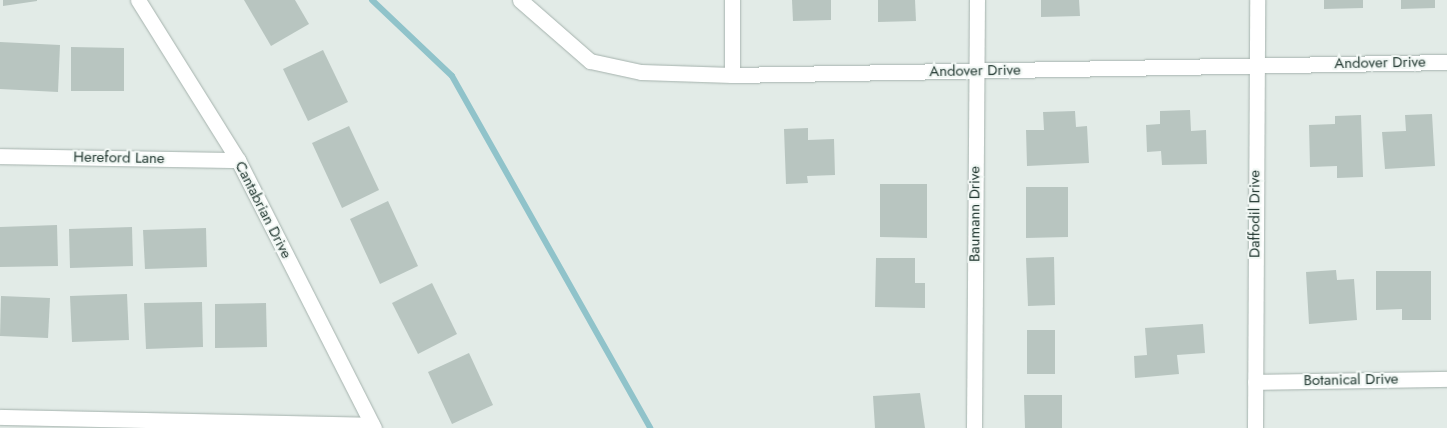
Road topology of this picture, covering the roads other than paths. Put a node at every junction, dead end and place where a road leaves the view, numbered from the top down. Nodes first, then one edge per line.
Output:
1 (138, 0) edge
2 (732, 0) edge
3 (977, 0) edge
4 (1256, 0) edge
5 (522, 2) edge
6 (1447, 62) edge
7 (1255, 65) junction
8 (976, 71) junction
9 (732, 75) junction
10 (0, 156) edge
11 (238, 160) junction
12 (1447, 378) edge
13 (1255, 382) junction
14 (0, 417) edge
15 (373, 427) edge
16 (974, 428) edge
17 (1255, 428) edge

1 - 11 street, Cantabrian Drive
2 - 9 street
3 - 8 street, Baumann Drive
4 - 7 street, Daffodil Drive
5 - 9 street, Andover Drive
6 - 7 street, Andover Drive
7 - 8 street, Andover Drive
7 - 13 street, Daffodil Drive
8 - 9 street, Andover Drive
8 - 16 street, Baumann Drive
10 - 11 street, Hereford Lane
11 - 15 street, Cantabrian Drive
12 - 13 street, Botanical Drive
13 - 17 street, Daffodil Drive
14 - 15 street

